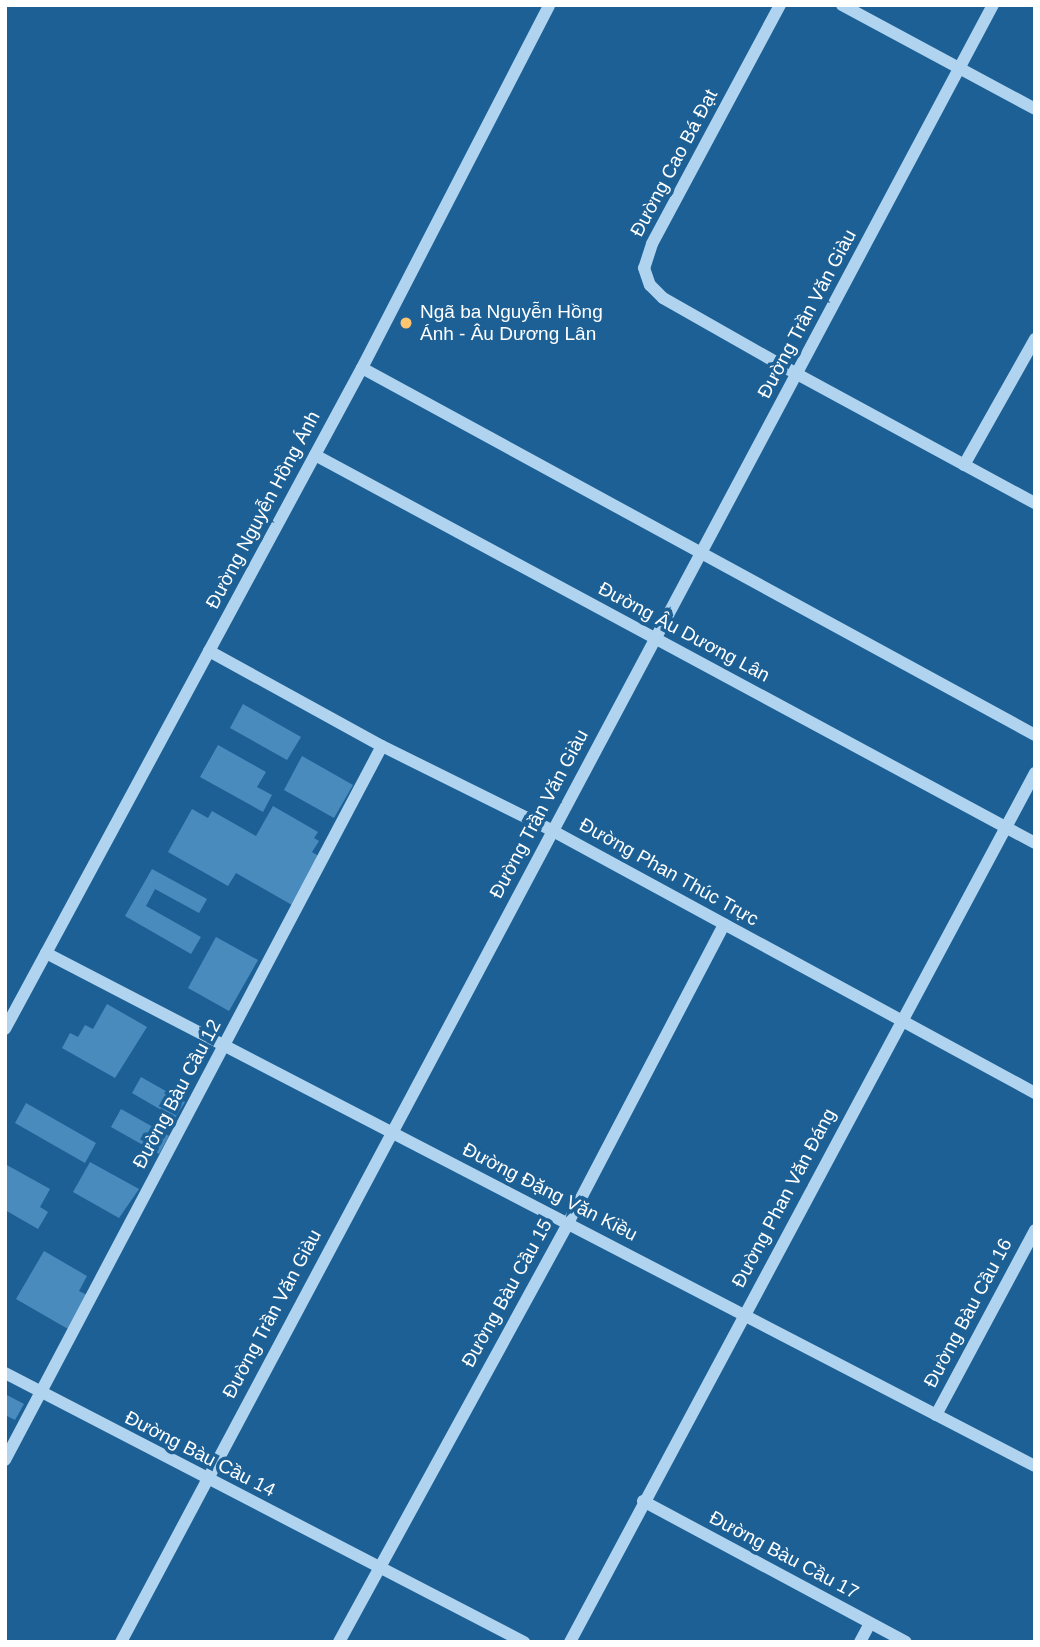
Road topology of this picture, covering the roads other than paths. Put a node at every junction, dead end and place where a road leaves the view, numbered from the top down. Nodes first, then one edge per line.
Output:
1 (549, 5) edge
2 (780, 5) edge
3 (842, 5) edge
4 (993, 5) edge
5 (960, 68) junction
6 (1035, 109) edge
7 (1035, 338) edge
8 (362, 368) junction
9 (797, 374) junction
10 (315, 455) junction
11 (964, 465) junction
12 (1035, 503) edge
13 (701, 553) junction
14 (655, 638) junction
15 (209, 651) junction
16 (1035, 735) edge
17 (383, 746) junction
18 (1035, 773) edge
19 (1006, 827) junction
20 (553, 831) junction
21 (1035, 843) edge
22 (724, 924) junction
23 (46, 953) junction
24 (900, 1020) junction
25 (5, 1029) edge
26 (224, 1045) junction
27 (1035, 1093) edge
28 (390, 1131) junction
29 (568, 1223) junction
30 (1035, 1230) edge
31 (744, 1314) junction
32 (5, 1373) edge
33 (41, 1393) junction
34 (936, 1415) junction
35 (5, 1460) edge
36 (1035, 1466) edge
37 (207, 1479) junction
38 (643, 1502) junction
39 (378, 1568) junction
40 (870, 1623) junction
41 (121, 1642) edge
42 (339, 1642) edge
43 (524, 1642) edge
44 (570, 1642) edge
45 (860, 1642) edge
46 (906, 1642) edge

1 - 8 street, Đường Nguyễn Hồng Ánh
2 - 9 street, Đường Cao Bá Đạt
3 - 5 street
4 - 5 street, Đường Trần Văn Giàu
5 - 6 street
5 - 9 street, Đường Trần Văn Giàu
7 - 11 street
8 - 10 street, Đường Nguyễn Hồng Ánh
8 - 13 street
9 - 11 street, Đường Cao Bá Đạt
9 - 13 street, Đường Trần Văn Giàu
10 - 14 street, Đường Âu Dương Lân
10 - 15 street, Đường Nguyễn Hồng Ánh
11 - 12 street, Đường Cao Bá Đạt
13 - 14 street, Đường Trần Văn Giàu
13 - 16 street
14 - 19 street, Đường Âu Dương Lân
14 - 20 street, Đường Trần Văn Giàu
15 - 17 street, Đường Phan Thúc Trực
15 - 23 street, Đường Nguyễn Hồng Ánh
17 - 20 street, Đường Phan Thúc Trực
17 - 26 street, Đường Bàu Cầu 12
18 - 19 street, Đường Phan Văn Đáng
19 - 21 street, Đường Âu Dương Lân
19 - 24 street, Đường Phan Văn Đáng
20 - 22 street, Đường Phan Thúc Trực
20 - 28 street, Đường Trần Văn Giàu
22 - 24 street, Đường Phan Thúc Trực
22 - 29 street, Đường Bàu Cầu 15
23 - 25 street, Đường Nguyễn Hồng Ánh
23 - 26 street, Đường Đặng Văn Kiều
24 - 27 street, Đường Phan Thúc Trực
24 - 31 street, Đường Phan Văn Đáng
26 - 28 street, Đường Đặng Văn Kiều
26 - 33 street, Đường Bàu Cầu 12
28 - 29 street, Đường Đặng Văn Kiều
28 - 37 street, Đường Trần Văn Giàu
29 - 31 street, Đường Đặng Văn Kiều
29 - 39 street, Đường Bàu Cầu 15
30 - 34 street, Đường Bàu Cầu 16
31 - 34 street, Đường Đặng Văn Kiều
31 - 38 street, Đường Phan Văn Đáng
32 - 33 street, Đường Bàu Cầu 14
33 - 35 street, Đường Bàu Cầu 12
33 - 37 street, Đường Bàu Cầu 14
34 - 36 street, Đường Đặng Văn Kiều
37 - 39 street, Đường Bàu Cầu 14
37 - 41 street, Đường Trần Văn Giàu
38 - 40 street, Đường Bàu Cầu 17
38 - 44 street, Đường Phan Văn Đáng
39 - 42 street, Đường Bàu Cầu 15
39 - 43 street, Đường Bàu Cầu 14
40 - 45 street
40 - 46 street, Đường Bàu Cầu 17

